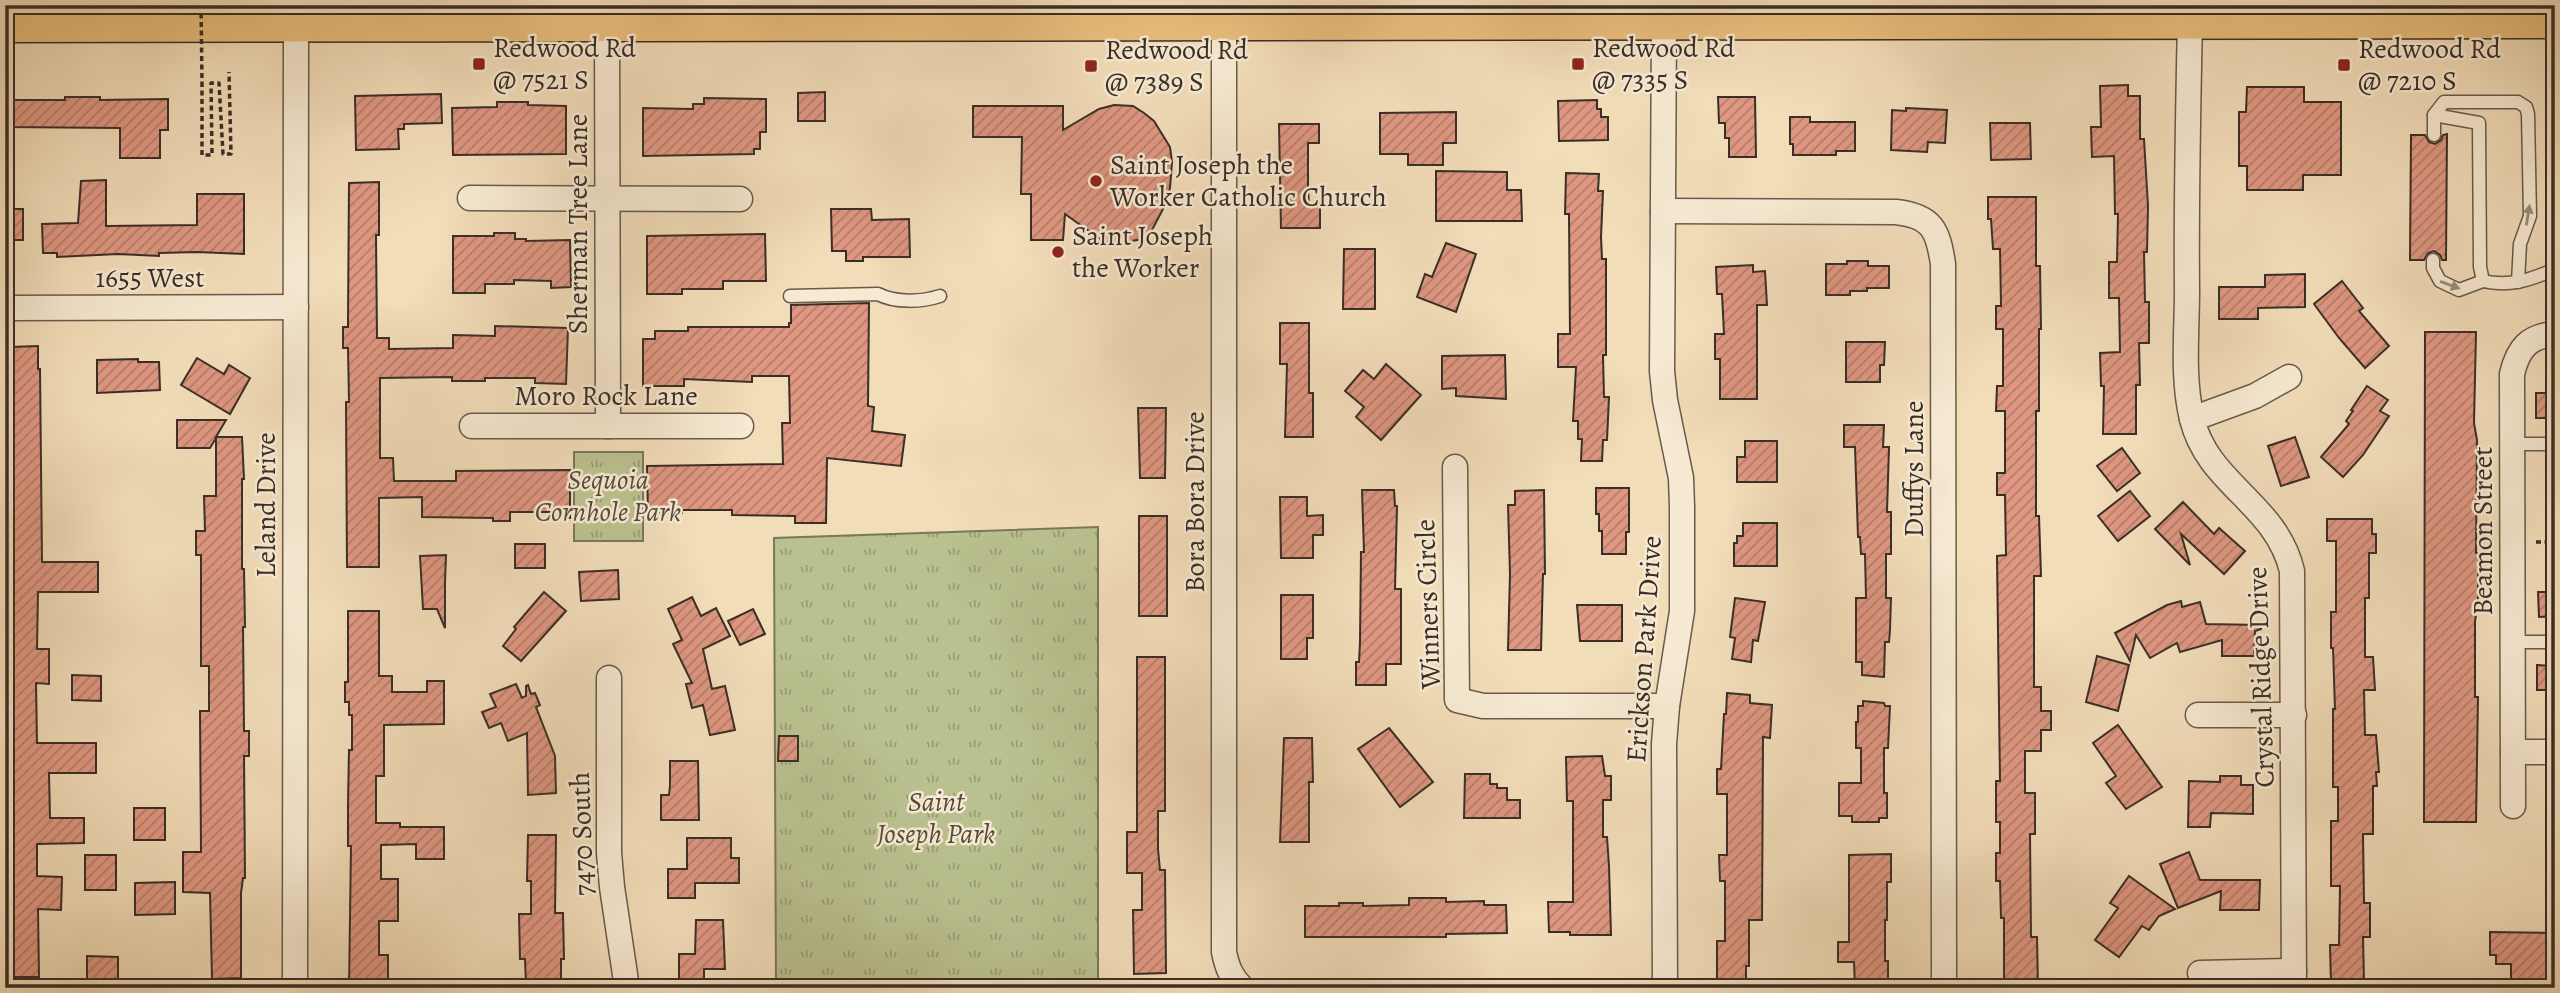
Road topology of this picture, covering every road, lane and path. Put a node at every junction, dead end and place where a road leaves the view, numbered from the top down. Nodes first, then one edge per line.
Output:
1 (201, 5) edge
2 (1604, 13) edge
3 (1802, 13) edge
4 (79, 14) edge
5 (156, 14) edge
6 (946, 14) edge
7 (1085, 14) edge
8 (2555, 19) edge
9 (2190, 20) junction
10 (607, 22) junction
11 (1224, 22) junction
12 (1664, 22) junction
13 (5, 23) edge
14 (296, 23) junction
15 (229, 72) dead end
16 (2434, 115) junction
17 (2434, 135) dead end
18 (470, 198) dead end
19 (608, 199) junction
20 (740, 199) dead end
21 (1663, 211) junction
22 (2433, 260) dead end
23 (2555, 269) edge
24 (2483, 281) junction
25 (2518, 282) junction
26 (790, 296) dead end
27 (940, 296) dead end
28 (296, 307) junction
29 (5, 308) edge
30 (2555, 334) edge
31 (2289, 377) dead end
32 (2192, 419) junction
33 (472, 426) dead end
34 (608, 426) junction
35 (741, 426) dead end
36 (2512, 444) junction
37 (2555, 444) edge
38 (1455, 467) dead end
39 (2535, 542) dead end
40 (2555, 542) edge
41 (2513, 642) junction
42 (2555, 642) edge
43 (609, 678) dead end
44 (1667, 706) junction
45 (2198, 715) dead end
46 (2294, 715) junction
47 (2514, 752) junction
48 (2555, 752) edge
49 (2514, 806) dead end
50 (2200, 973) dead end
51 (2294, 979) edge
52 (1238, 984) edge
53 (295, 988) edge
54 (626, 988) edge
55 (1665, 988) edge
56 (1944, 988) edge

1 - 15 path, bridge
2 - 11 main road
2 - 12 main road
3 - 9 main road
3 - 12 main road
4 - 5 main road
4 - 13 main road
5 - 14 main road
6 - 7 main road
6 - 10 main road
7 - 11 main road
8 - 9 main road
9 - 32 street, Crystal Ridge Drive
10 - 14 main road
10 - 19 street, Sherman Tree Lane
11 - 52 street, Bora Bora Drive
12 - 21 street, Erickson Park Drive
14 - 28 street, Leland Drive
16 - 17 lane
16 - 24 lane
25 -> 16 lane
18 - 19 street
19 - 20 street
19 - 34 street, Sherman Tree Lane
21 - 44 street, Erickson Park Drive
21 - 56 street, Duffys Lane
22 -> 24 lane
23 - 25 lane
24 - 25 lane
26 - 27 lane
28 - 29 street, 1655 West
28 - 53 street, Leland Drive
30 - 36 street, Beamon Street
31 - 32 street
32 - 46 street, Crystal Ridge Drive
33 - 34 street, Moro Rock Lane
34 - 35 street, Moro Rock Lane
36 - 37 lane
36 - 41 street, Beamon Street
38 - 44 street, Winners Circle
39 - 40 path
41 - 42 lane
41 - 47 street, Beamon Street
43 - 54 street, 7470 South
44 - 55 street, Erickson Park Drive
45 - 46 street
46 - 51 street, Crystal Ridge Drive
47 - 48 street
47 - 49 street, Beamon Street
50 - 51 street

